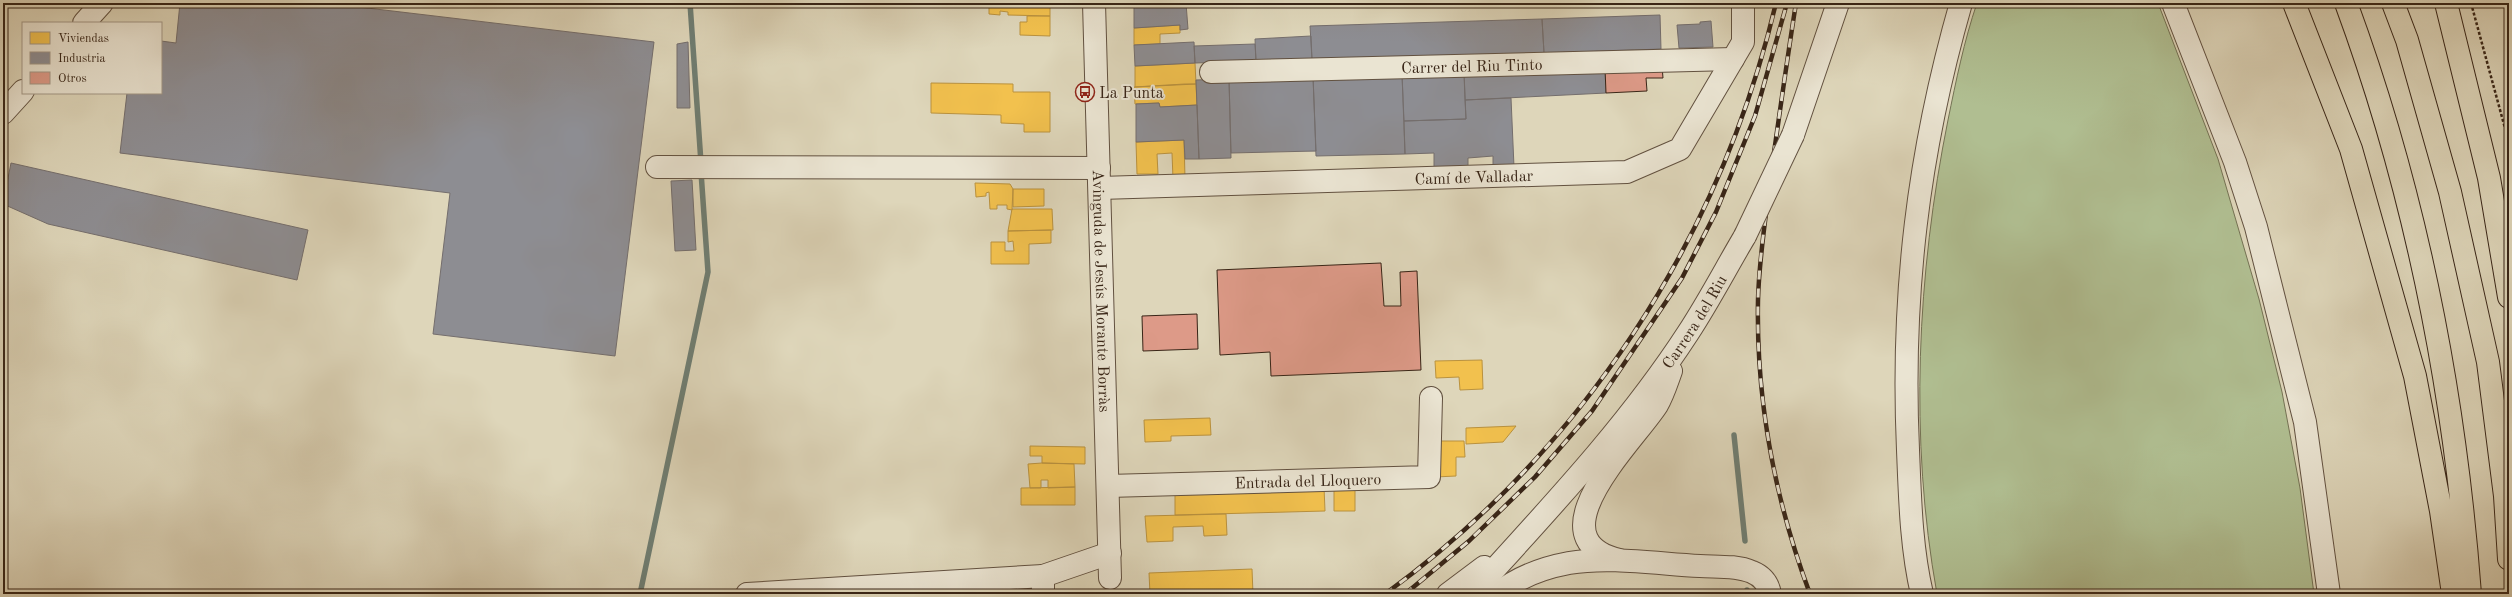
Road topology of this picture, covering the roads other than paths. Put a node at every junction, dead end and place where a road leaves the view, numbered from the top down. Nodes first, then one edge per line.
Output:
1 (102, 3) edge
2 (1094, 3) edge
3 (1743, 3) edge
4 (1838, 3) edge
5 (1961, 3) edge
6 (2173, 3) edge
7 (2294, 3) edge
8 (2346, 3) edge
9 (2393, 3) edge
10 (2446, 3) edge
11 (85, 22) edge
12 (1733, 59) junction
13 (1211, 72) dead end
14 (22, 92) edge
15 (3, 113) edge
16 (657, 167) dead end
17 (1099, 178) junction
18 (2509, 297) edge
19 (1688, 332) junction
20 (1431, 398) dead end
21 (1108, 486) junction
22 (1520, 540) junction
23 (1110, 552) junction
24 (2509, 559) edge
25 (1628, 562) junction
26 (1110, 578) dead end
27 (1043, 585) edge
28 (747, 594) edge
29 (1448, 594) edge
30 (1472, 594) edge
31 (1497, 594) edge
32 (1770, 594) edge
33 (1922, 594) edge
34 (2329, 594) edge
35 (2453, 594) edge
36 (2470, 594) edge

1 - 11 street
2 - 17 street, Avinguda de Jesús Morante Borràs
3 - 12 street, Camí de Valladar
4 - 19 street, Carrera del Riu, bridge
5 - 33 street
6 - 34 street
7 - 35 highway
8 - 36 highway
9 - 24 highway
10 - 18 highway
12 - 13 street, Carrer del Riu Tinto
12 - 17 street, Camí de Valladar
14 - 15 street
16 - 17 street, Camí de Valladar
17 - 21 street, Avinguda de Jesús Morante Borràs
19 - 22 street, Carrera del Riu
19 - 25 street
20 - 21 street, Entrada del Lloquero
21 - 23 street, Avinguda de Jesús Morante Borràs
22 - 29 street
22 - 30 street, Carrera del Riu
23 - 26 street, Avinguda de Jesús Morante Borràs
23 - 27 street
25 - 31 street
25 - 32 street
27 - 28 street

